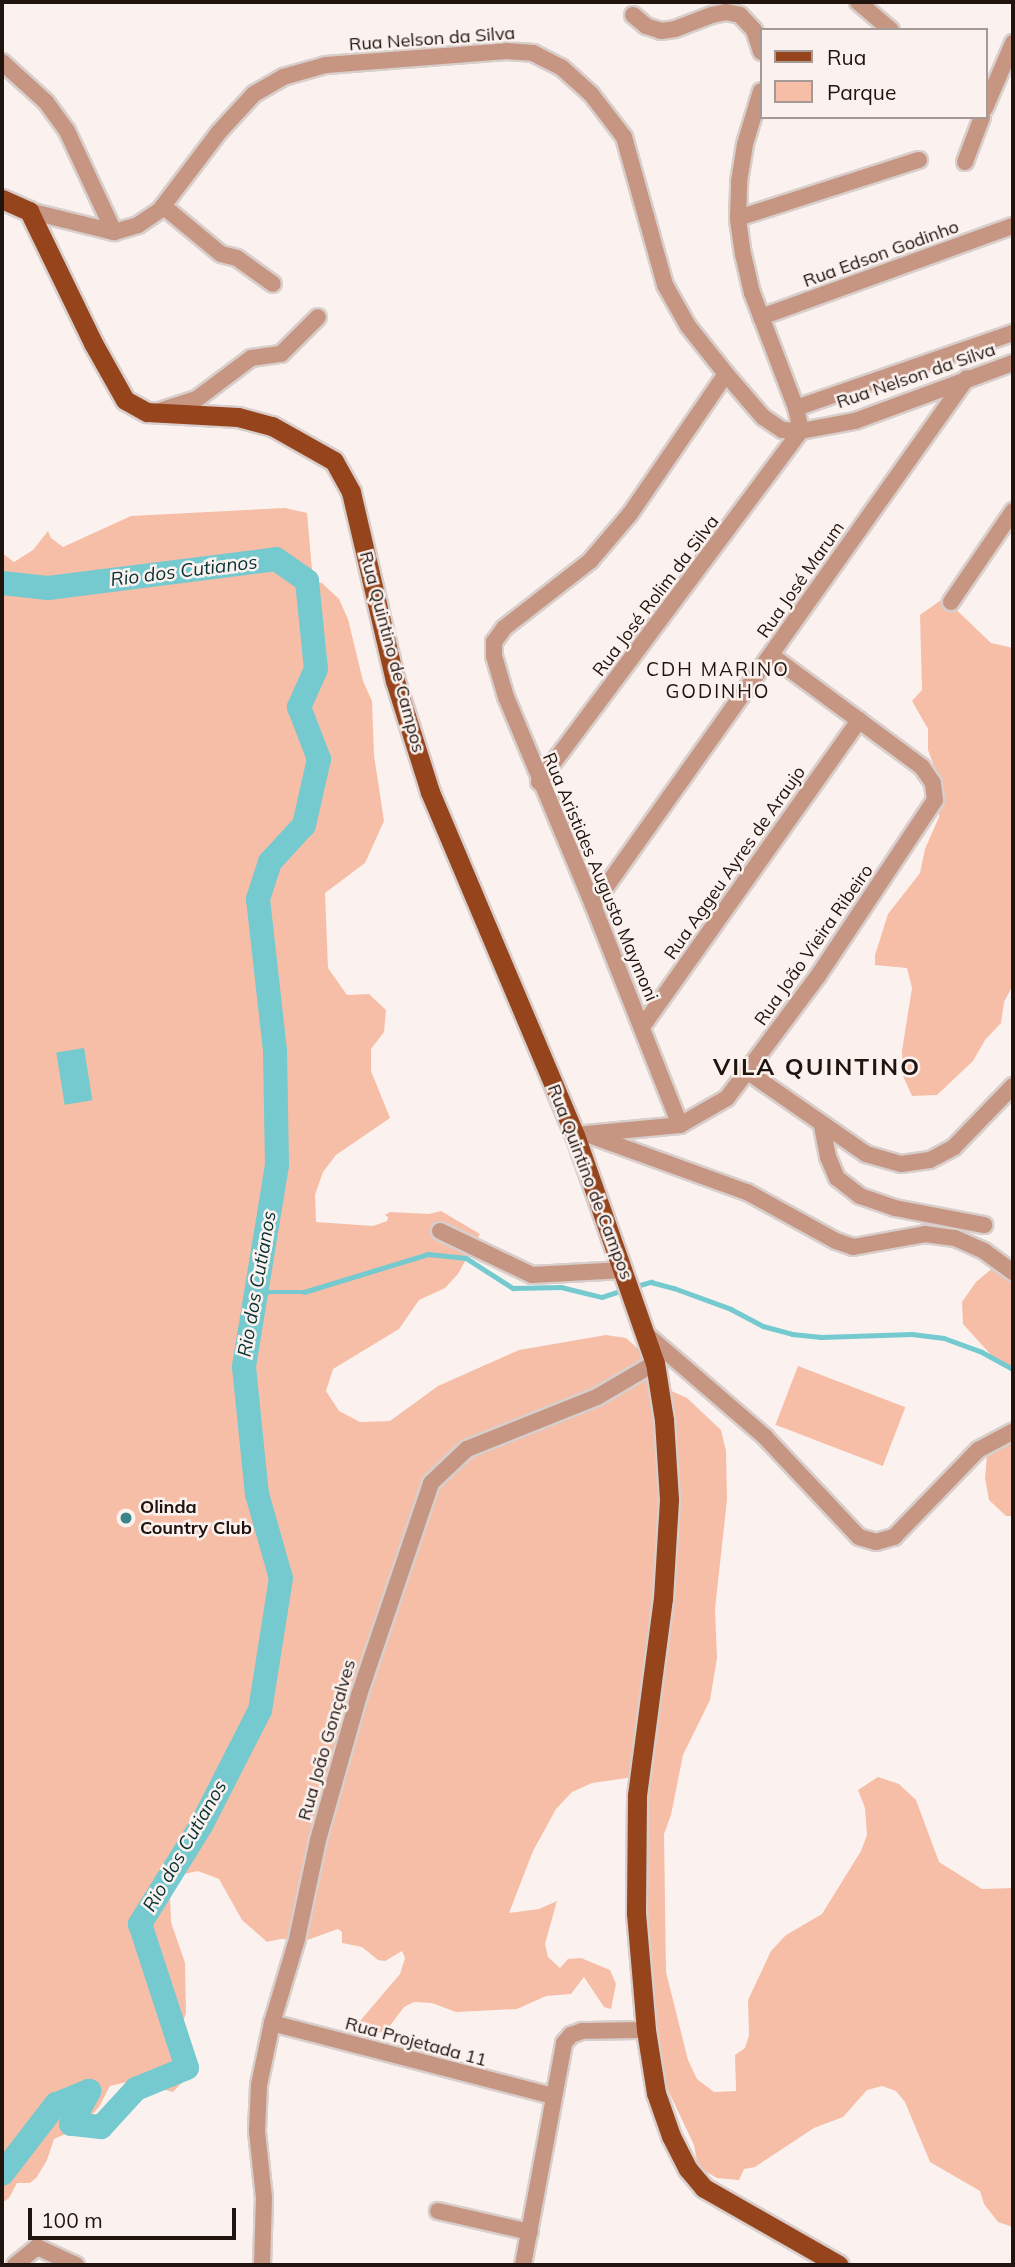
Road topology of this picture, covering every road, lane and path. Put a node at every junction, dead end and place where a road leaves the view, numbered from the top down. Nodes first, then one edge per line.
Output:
1 (858, 2) edge
2 (633, 15) dead end
3 (889, 28) edge
4 (1013, 43) edge
5 (760, 49) edge
6 (2, 62) edge
7 (760, 94) edge
8 (987, 103) edge
9 (981, 119) edge
10 (919, 160) dead end
11 (965, 162) dead end
12 (2, 199) edge
13 (163, 205) junction
14 (29, 211) junction
15 (738, 218) junction
16 (1013, 226) edge
17 (114, 232) junction
18 (272, 284) dead end
19 (318, 317) dead end
20 (761, 317) junction
21 (1013, 332) edge
22 (1013, 363) edge
23 (726, 374) junction
24 (967, 379) junction
25 (796, 408) junction
26 (147, 412) junction
27 (801, 432) junction
28 (1013, 511) edge
29 (951, 602) dead end
30 (772, 656) junction
31 (859, 720) junction
32 (539, 782) junction
33 (593, 905) junction
34 (642, 1027) junction
35 (748, 1072) junction
36 (1013, 1086) edge
37 (680, 1125) junction
38 (822, 1126) junction
39 (581, 1134) junction
40 (984, 1225) dead end
41 (440, 1231) dead end
42 (1013, 1272) edge
43 (624, 1273) junction
44 (647, 1335) junction
45 (654, 1363) junction
46 (1013, 1432) edge
47 (272, 2023) junction
48 (646, 2030) junction
49 (552, 2096) junction
50 (438, 2211) dead end
51 (530, 2232) junction
52 (15, 2265) edge
53 (76, 2265) edge
54 (262, 2265) edge
55 (523, 2265) edge
56 (839, 2265) edge

1 - 3 street
2 - 5 street
4 - 8 street
6 - 17 street
7 - 15 street
9 - 11 street
10 - 15 street
12 - 14 main road
13 - 17 street, Rua Nelson da Silva
13 - 18 street
13 - 23 street, Rua Nelson da Silva
14 - 17 street
14 - 26 main road
15 - 20 street
16 - 20 street, Rua Edson Godinho
19 - 26 street
20 - 25 street
21 - 25 street
22 - 24 street, Rua Nelson da Silva
23 - 27 street, Rua Nelson da Silva
23 - 32 street, Rua Aristides Augusto Maymoni
24 - 27 street, Rua Nelson da Silva
24 - 30 street, Rua José Marum
25 - 27 street
26 - 39 main road, Rua Quintino de Campos
27 - 32 street, Rua José Rolim da Silva
28 - 29 street
30 - 31 street
30 - 33 street, Rua José Marum
31 - 34 street, Rua Aggeu Ayres de Araujo
31 - 35 street, Rua João Vieira Ribeiro
32 - 33 street, Rua Aristides Augusto Maymoni
33 - 34 street, Rua Aristides Augusto Maymoni
34 - 37 street, Rua Aristides Augusto Maymoni
35 - 37 street, Rua João Vieira Ribeiro
35 - 38 street
36 - 38 street
37 - 39 street
38 - 40 street
39 - 42 street
39 - 43 main road, Rua Quintino de Campos
41 - 43 street
43 - 44 main road, Rua Quintino de Campos
44 - 45 main road, Rua Quintino de Campos
44 - 46 street
45 - 47 street, Rua João Gonçalves
45 - 48 main road, Rua Quintino de Campos
47 - 49 street, Rua Projetada 11
47 - 54 street, Rua João Gonçalves
48 - 49 street
48 - 56 main road, Rua Quintino de Campos
49 - 51 street
50 - 51 street
51 - 55 street
52 - 53 street

